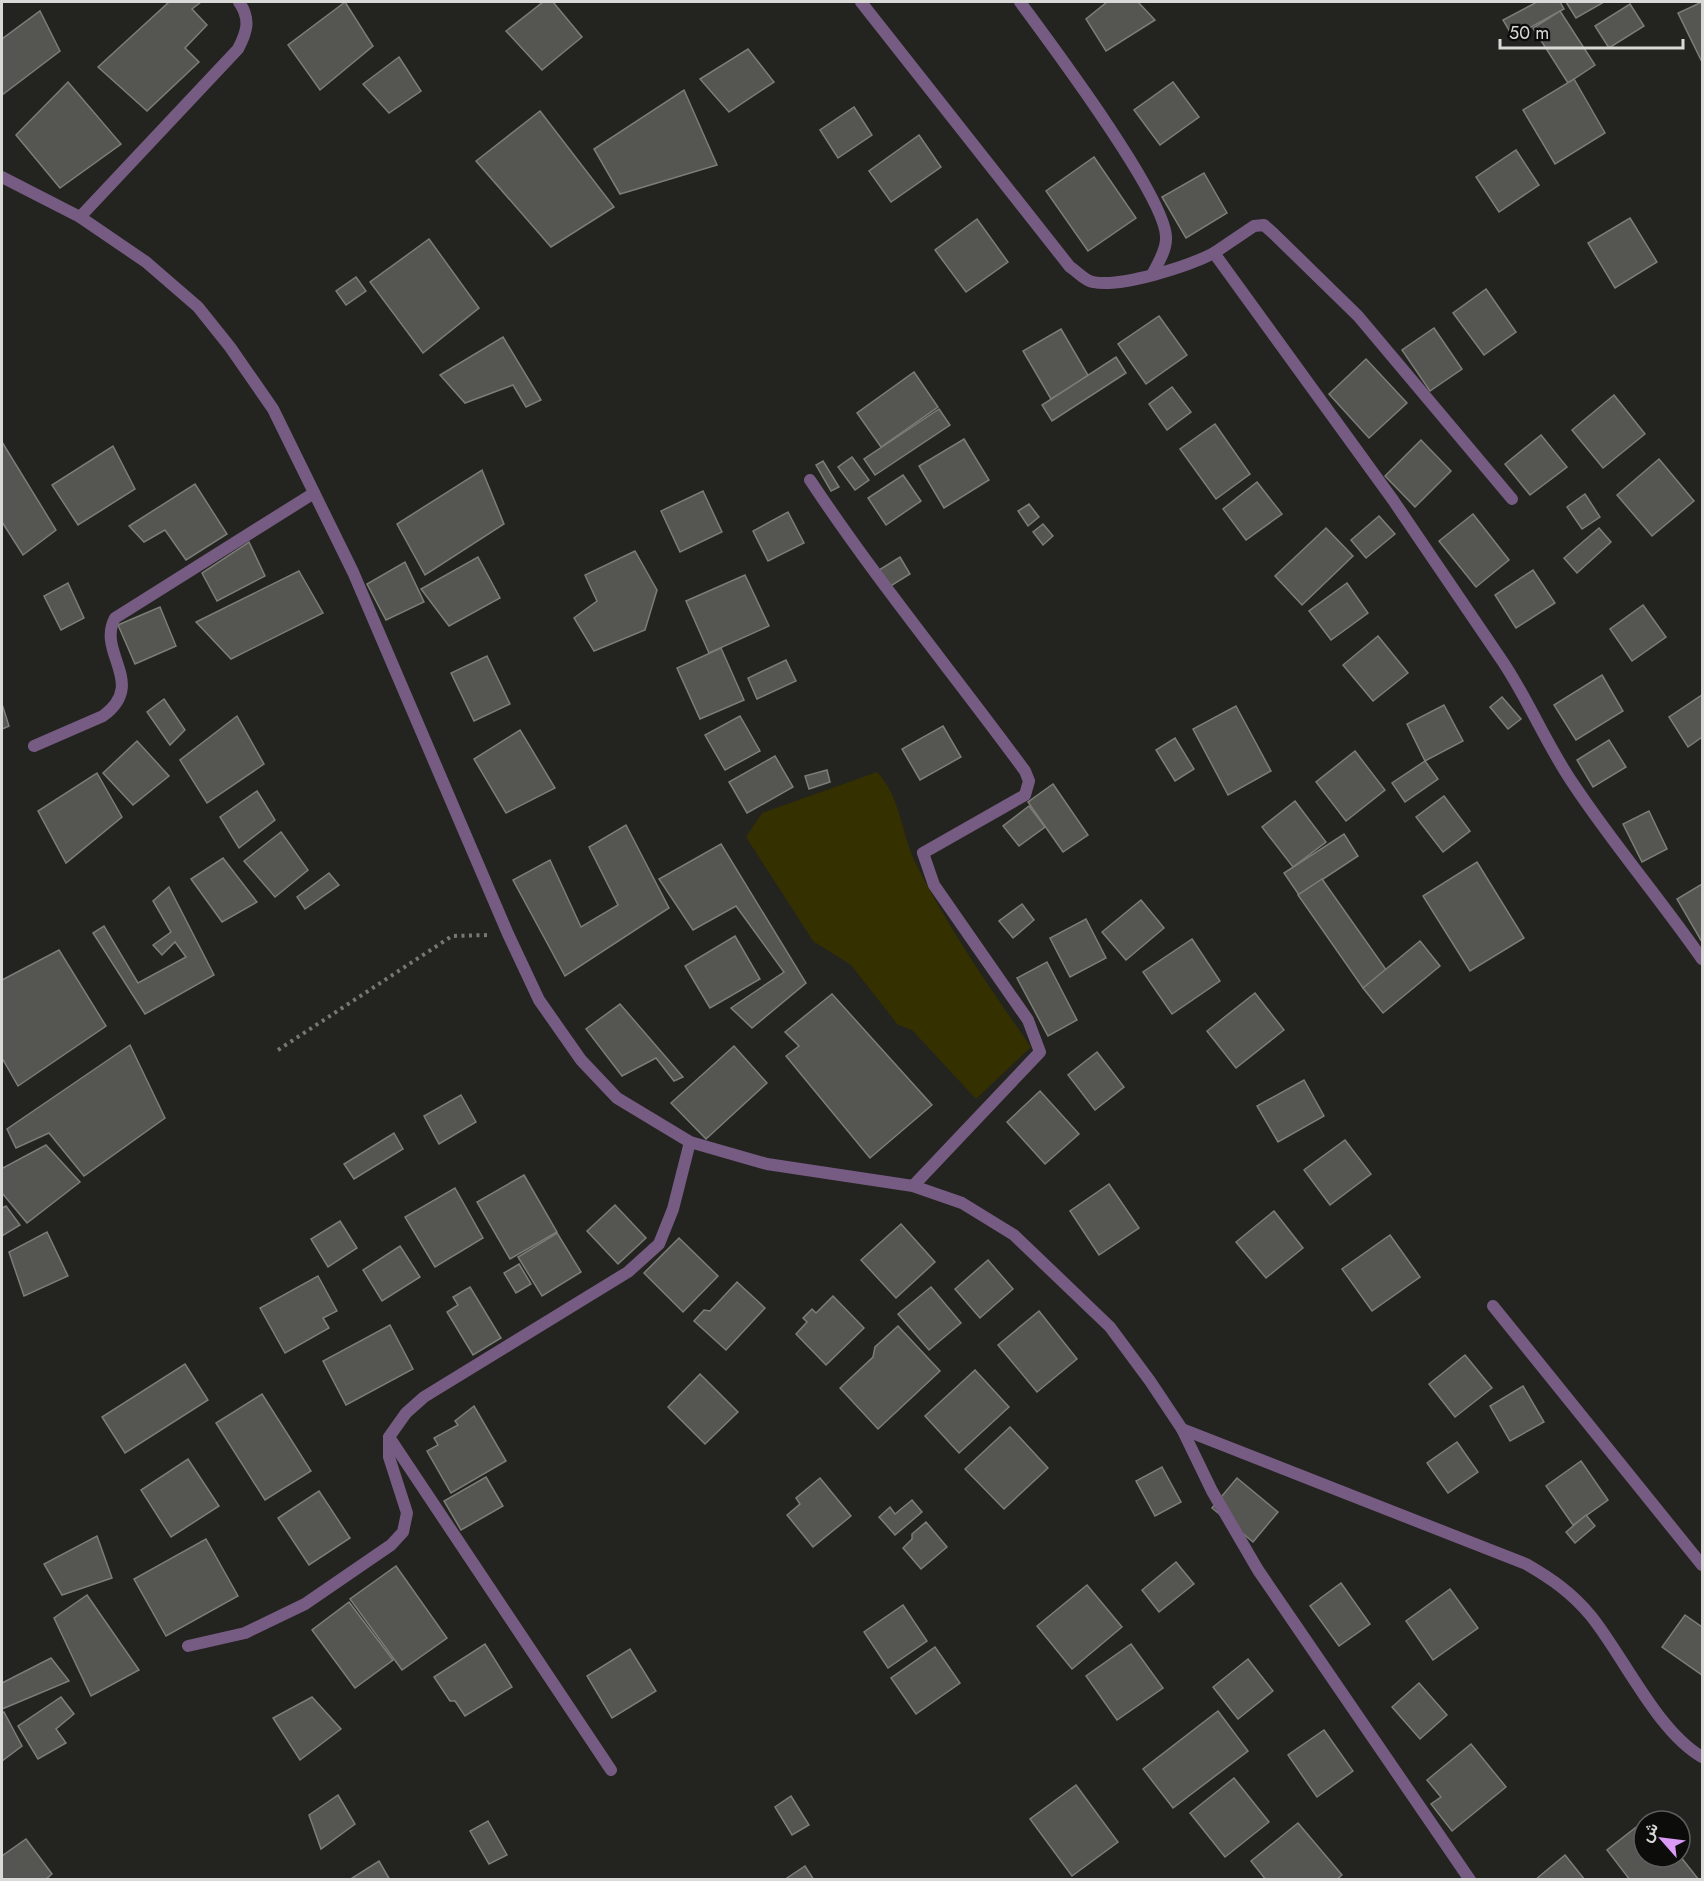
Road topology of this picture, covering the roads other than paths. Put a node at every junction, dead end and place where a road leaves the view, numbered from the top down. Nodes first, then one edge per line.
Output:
1 (239, 2) edge
2 (861, 2) edge
3 (1020, 2) edge
4 (2, 177) edge
5 (80, 218) junction
6 (1214, 253) junction
7 (1153, 273) junction
8 (810, 480) dead end
9 (314, 493) junction
10 (1512, 499) dead end
11 (34, 746) dead end
12 (1702, 958) edge
13 (690, 1142) junction
14 (913, 1185) junction
15 (1493, 1306) dead end
16 (1182, 1429) junction
17 (389, 1437) junction
18 (1702, 1565) edge
19 (188, 1646) dead end
20 (1702, 1757) edge
21 (611, 1770) dead end
22 (1470, 1880) edge

1 - 5 street
2 - 7 street
3 - 7 street
4 - 5 street
5 - 9 street
6 - 7 street
6 - 10 street
6 - 12 street
8 - 14 street
9 - 11 street
9 - 13 street
13 - 14 street
13 - 17 street
14 - 16 street
15 - 18 street
16 - 20 street
16 - 22 street
17 - 19 street
17 - 21 street

